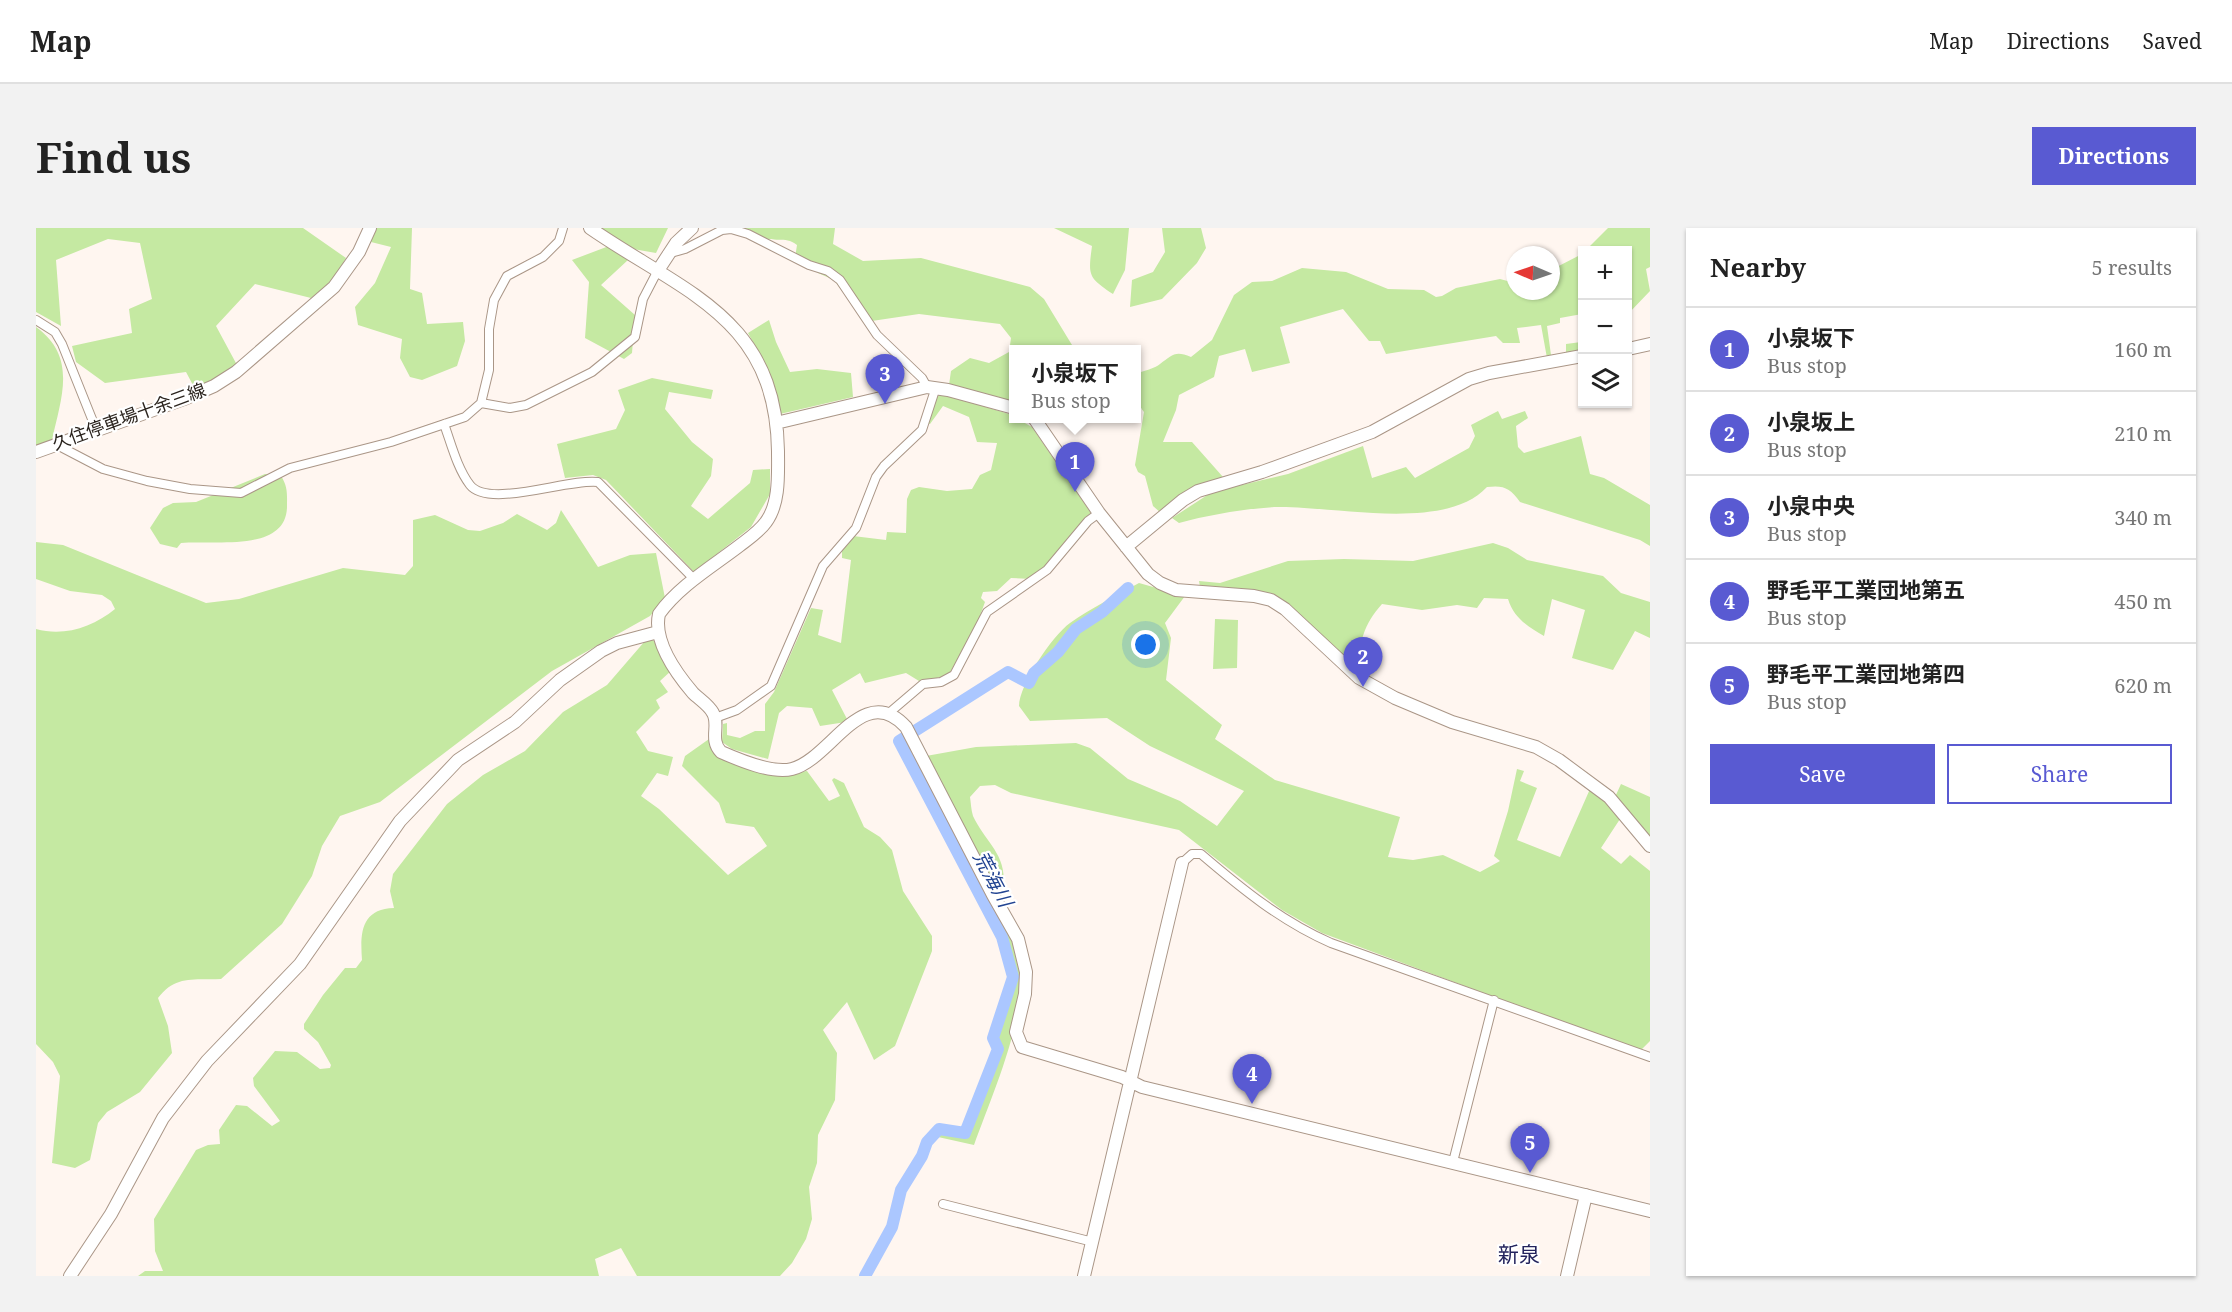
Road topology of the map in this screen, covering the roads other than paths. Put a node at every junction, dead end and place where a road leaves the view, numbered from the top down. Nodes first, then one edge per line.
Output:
1 (370, 228) edge
2 (563, 228) edge
3 (590, 228) edge
4 (692, 228) edge
5 (667, 254) junction
6 (657, 272) junction
7 (36, 320) edge
8 (1650, 344) edge
9 (1632, 347) edge
10 (1578, 357) edge
11 (931, 387) junction
12 (481, 403) junction
13 (1009, 407) edge
14 (776, 423) junction
15 (1037, 423) edge
16 (444, 424) junction
17 (96, 429) junction
18 (57, 445) junction
19 (36, 452) edge
20 (1099, 513) junction
21 (1126, 547) junction
22 (695, 580) junction
23 (658, 632) junction
24 (889, 713) junction
25 (715, 718) junction
26 (1650, 846) edge
27 (1182, 863) joint
28 (1494, 1000) junction
29 (1650, 1047) edge
30 (1640, 1054) junction
31 (1650, 1057) edge
32 (1131, 1082) junction
33 (1453, 1162) junction
34 (1586, 1195) junction
35 (943, 1204) dead end
36 (1650, 1211) edge
37 (1093, 1242) junction
38 (70, 1276) edge
39 (1084, 1276) edge
40 (1567, 1276) edge

1 - 17 street, 久住停車場十余三線
2 - 12 street
3 - 6 street
4 - 5 street
5 - 6 street
5 - 11 street
6 - 12 street
6 - 14 street
7 - 17 street
8 - 9 street
10 - 21 street
11 - 13 street
11 - 14 street
11 - 25 street
12 - 16 street
14 - 22 street
15 - 20 street
16 - 18 street
16 - 22 street
17 - 18 street, 久住停車場十余三線
18 - 19 street, 久住停車場十余三線
20 - 21 street
20 - 24 street
21 - 26 street
22 - 23 street
23 - 25 street
23 - 38 street
24 - 25 street
24 - 32 street
27 - 28 street
27 - 32 street
28 - 30 street
28 - 33 street
29 - 30 street
30 - 31 street
32 - 33 street
32 - 37 street
33 - 34 street
34 - 36 street
34 - 40 street
35 - 37 street
37 - 39 street

